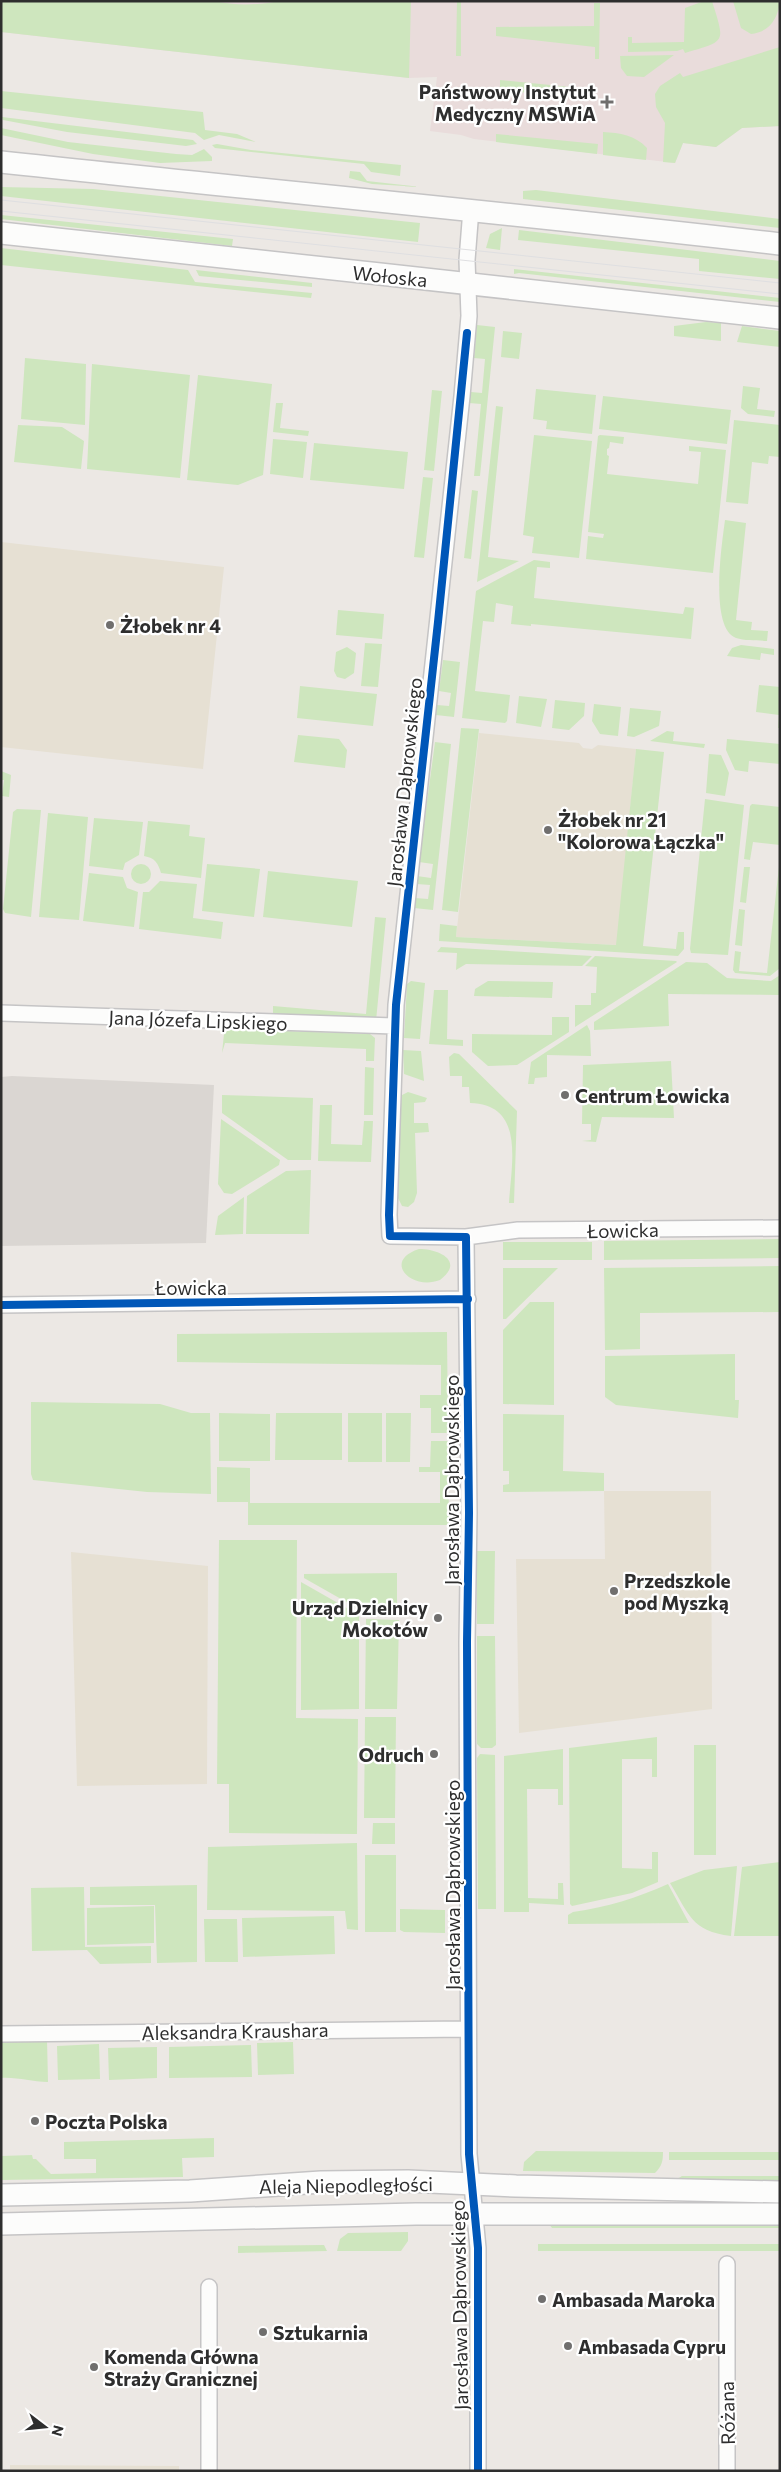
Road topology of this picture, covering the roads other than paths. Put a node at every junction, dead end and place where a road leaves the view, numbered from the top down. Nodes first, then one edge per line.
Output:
1 (1, 162) edge
2 (471, 209) junction
3 (1, 233) edge
4 (780, 244) edge
5 (467, 283) junction
6 (780, 318) edge
7 (1, 1013) edge
8 (394, 1026) junction
9 (780, 1228) edge
10 (390, 1236) joint
11 (466, 1237) junction
12 (468, 1299) junction
13 (1, 1305) edge
14 (468, 2029) junction
15 (1, 2034) edge
16 (472, 2184) junction
17 (780, 2192) edge
18 (1, 2195) edge
19 (475, 2214) junction
20 (780, 2214) edge
21 (1, 2224) edge
22 (727, 2264) dead end
23 (209, 2287) dead end
24 (209, 2471) edge
25 (478, 2471) edge
26 (728, 2471) edge

1 - 2 main road
2 - 4 main road
2 - 5 street, Jarosława Dąbrowskiego
3 - 5 main road, Wołoska
5 - 6 main road, Wołoska
5 - 8 street, Jarosława Dąbrowskiego
7 - 8 street, Jana Józefa Lipskiego
8 - 10 street, Jarosława Dąbrowskiego
9 - 11 street, Łowicka
10 - 11 street, Łowicka
11 - 12 street, Jarosława Dąbrowskiego
12 - 13 street, Łowicka
12 - 14 street, Jarosława Dąbrowskiego
14 - 15 street, Aleksandra Kraushara
14 - 16 street, Jarosława Dąbrowskiego
16 - 17 main road, Aleja Niepodległości
16 - 18 main road, Aleja Niepodległości
16 - 19 street, Jarosława Dąbrowskiego
19 - 20 main road, Aleja Niepodległości
19 - 21 main road, Aleja Niepodległości
19 - 25 street, Jarosława Dąbrowskiego
22 - 26 street, Różana
23 - 24 street

